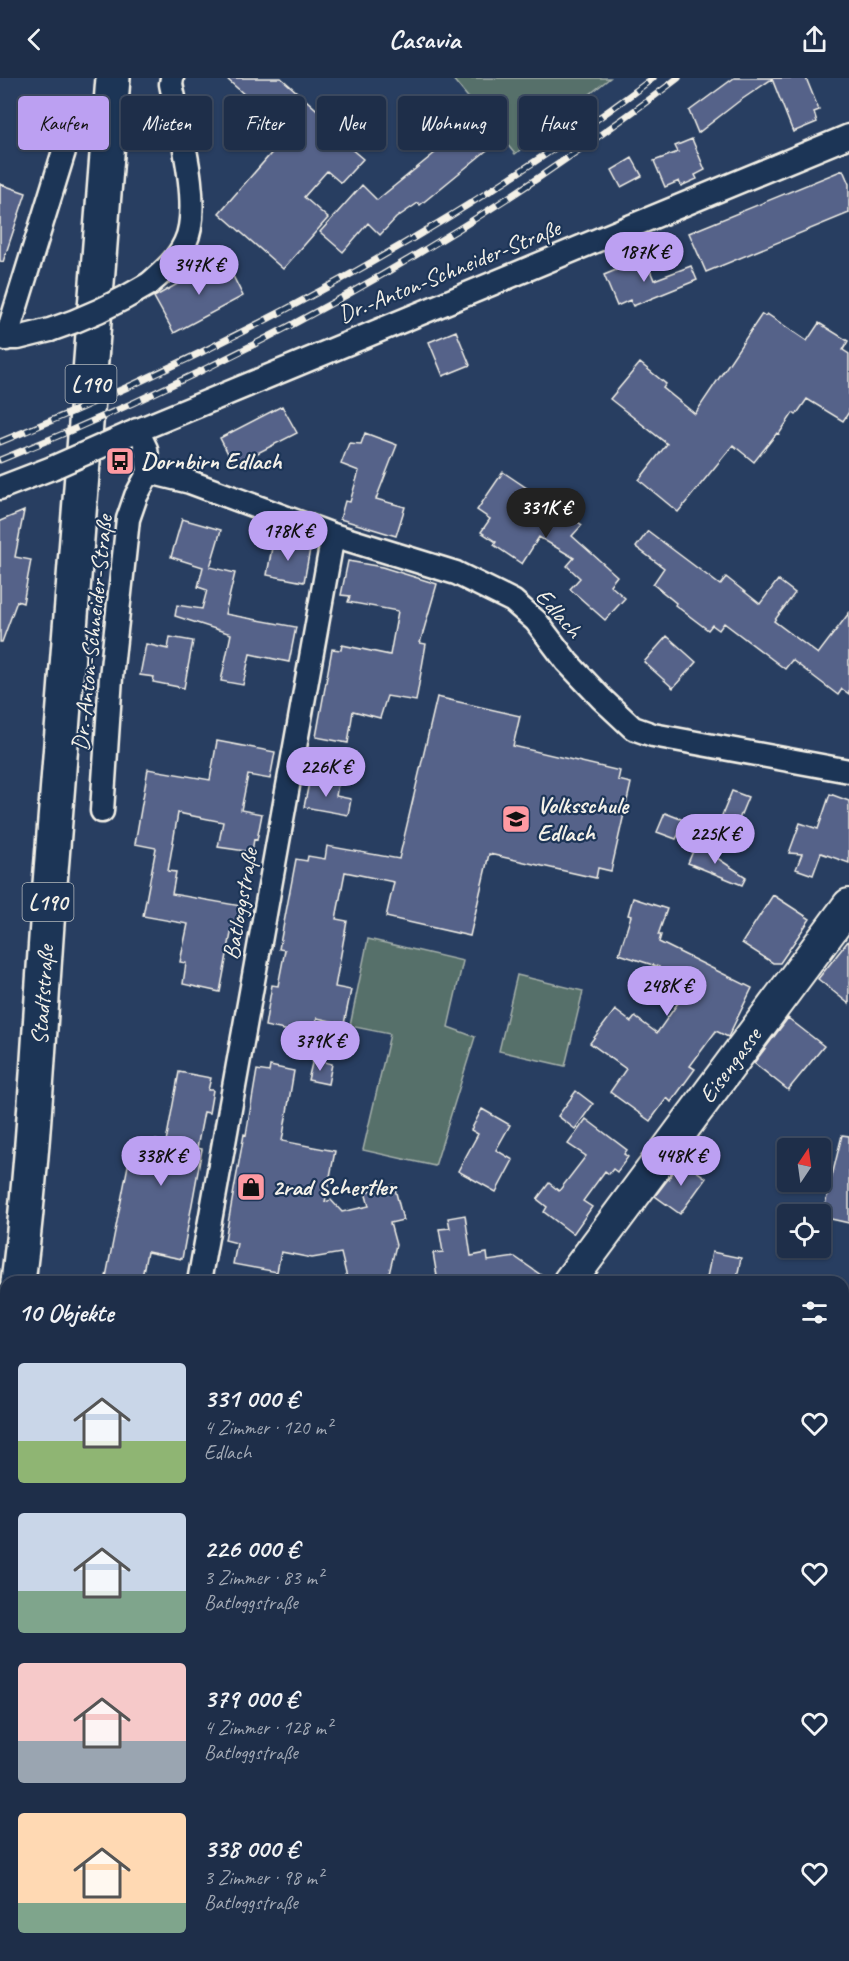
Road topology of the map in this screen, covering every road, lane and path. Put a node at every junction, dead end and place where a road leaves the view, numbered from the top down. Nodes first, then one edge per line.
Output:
1 (113, 78) edge
2 (172, 78) edge
3 (849, 136) edge
4 (64, 150) edge
5 (3, 338) edge
6 (133, 432) junction
7 (149, 472) junction
8 (0, 488) edge
9 (333, 535) junction
10 (849, 771) edge
11 (102, 811) dead end
12 (849, 905) edge
13 (19, 1276) edge
14 (200, 1276) edge
15 (572, 1276) edge

1 - 13 main road, Stadtstraße / L190
2 - 5 street, bridge
3 - 6 street, Dr.-Anton-Schneider-Straße
4 - 5 street
6 - 7 street
6 - 8 street, Dr.-Anton-Schneider-Straße, bridge
7 - 9 street, Edlach
7 - 11 street, Dr.-Anton-Schneider-Straße
9 - 10 street, Edlach
9 - 14 street, Batloggstraße
12 - 15 main road, Eisengasse

